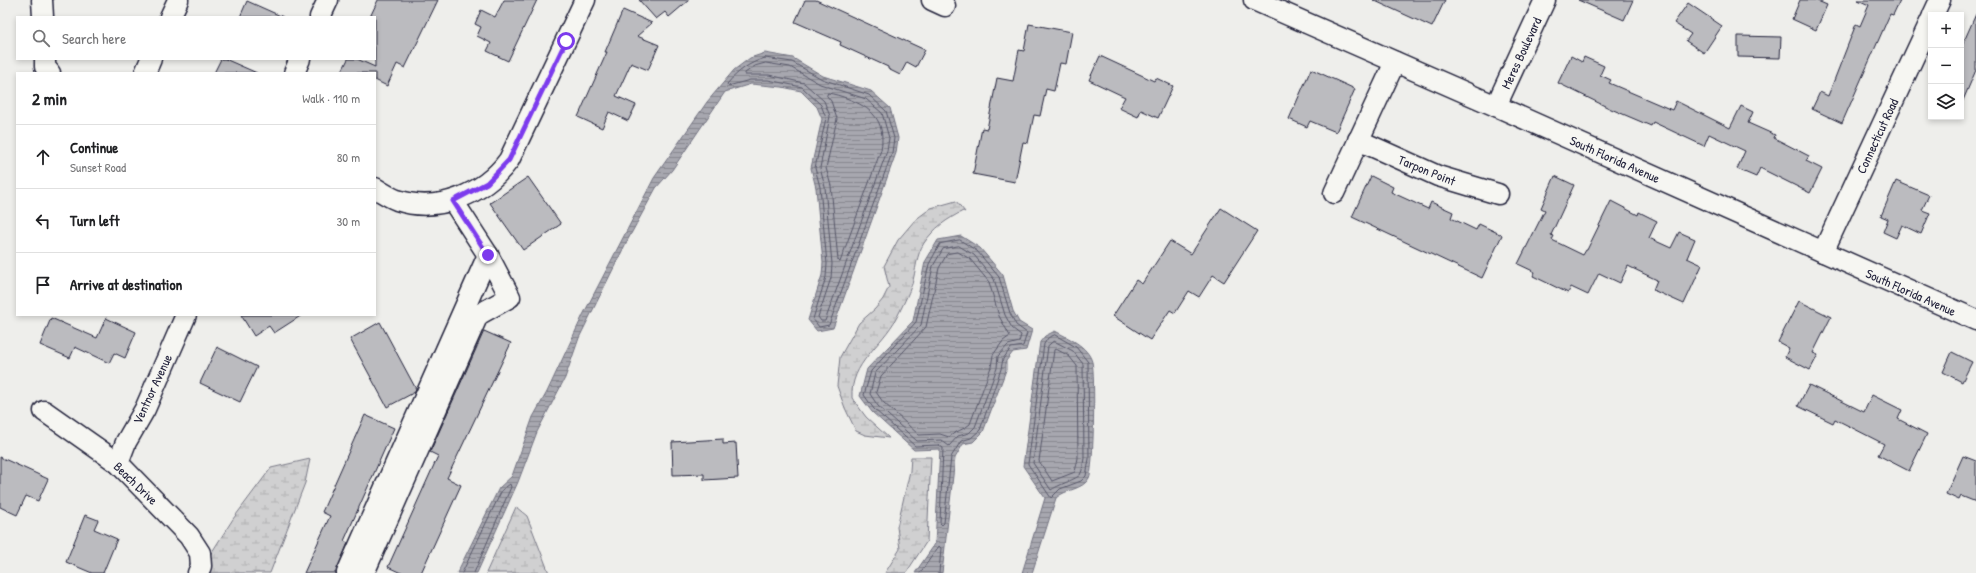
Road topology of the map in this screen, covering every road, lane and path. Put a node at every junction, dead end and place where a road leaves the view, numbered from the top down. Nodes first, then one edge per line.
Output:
1 (42, 0) edge
2 (178, 0) edge
3 (328, 0) edge
4 (585, 0) edge
5 (1254, 0) edge
6 (1545, 0) edge
7 (1940, 0) edge
8 (1934, 12) edge
9 (43, 16) edge
10 (170, 16) edge
11 (320, 16) edge
12 (1928, 26) edge
13 (45, 60) edge
14 (151, 60) edge
15 (300, 60) edge
16 (1395, 62) junction
17 (49, 72) edge
18 (145, 72) edge
19 (294, 72) edge
20 (1496, 106) junction
21 (1358, 140) junction
22 (376, 189) edge
23 (1334, 193) dead end
24 (1498, 194) dead end
25 (453, 201) junction
26 (1823, 252) junction
27 (488, 255) junction
28 (186, 316) edge
29 (1976, 320) edge
30 (44, 411) dead end
31 (118, 463) junction
32 (198, 573) edge
33 (347, 573) edge
34 (364, 573) edge

1 - 9 street
2 - 10 street
3 - 11 street
4 - 25 street
5 - 16 street, South Florida Avenue
6 - 20 street, Meres Boulevard
7 - 8 street
12 - 26 street, Connecticut Road
13 - 17 street
14 - 18 street
15 - 19 street
16 - 20 street, South Florida Avenue
16 - 21 street
20 - 26 street, South Florida Avenue
21 - 23 street
21 - 24 street, Tarpon Point
22 - 25 street
25 - 27 street
26 - 29 street, South Florida Avenue
27 - 33 street
27 - 34 street
28 - 31 street, Ventnor Avenue
30 - 31 street, Beach Drive
31 - 32 street, Beach Drive

